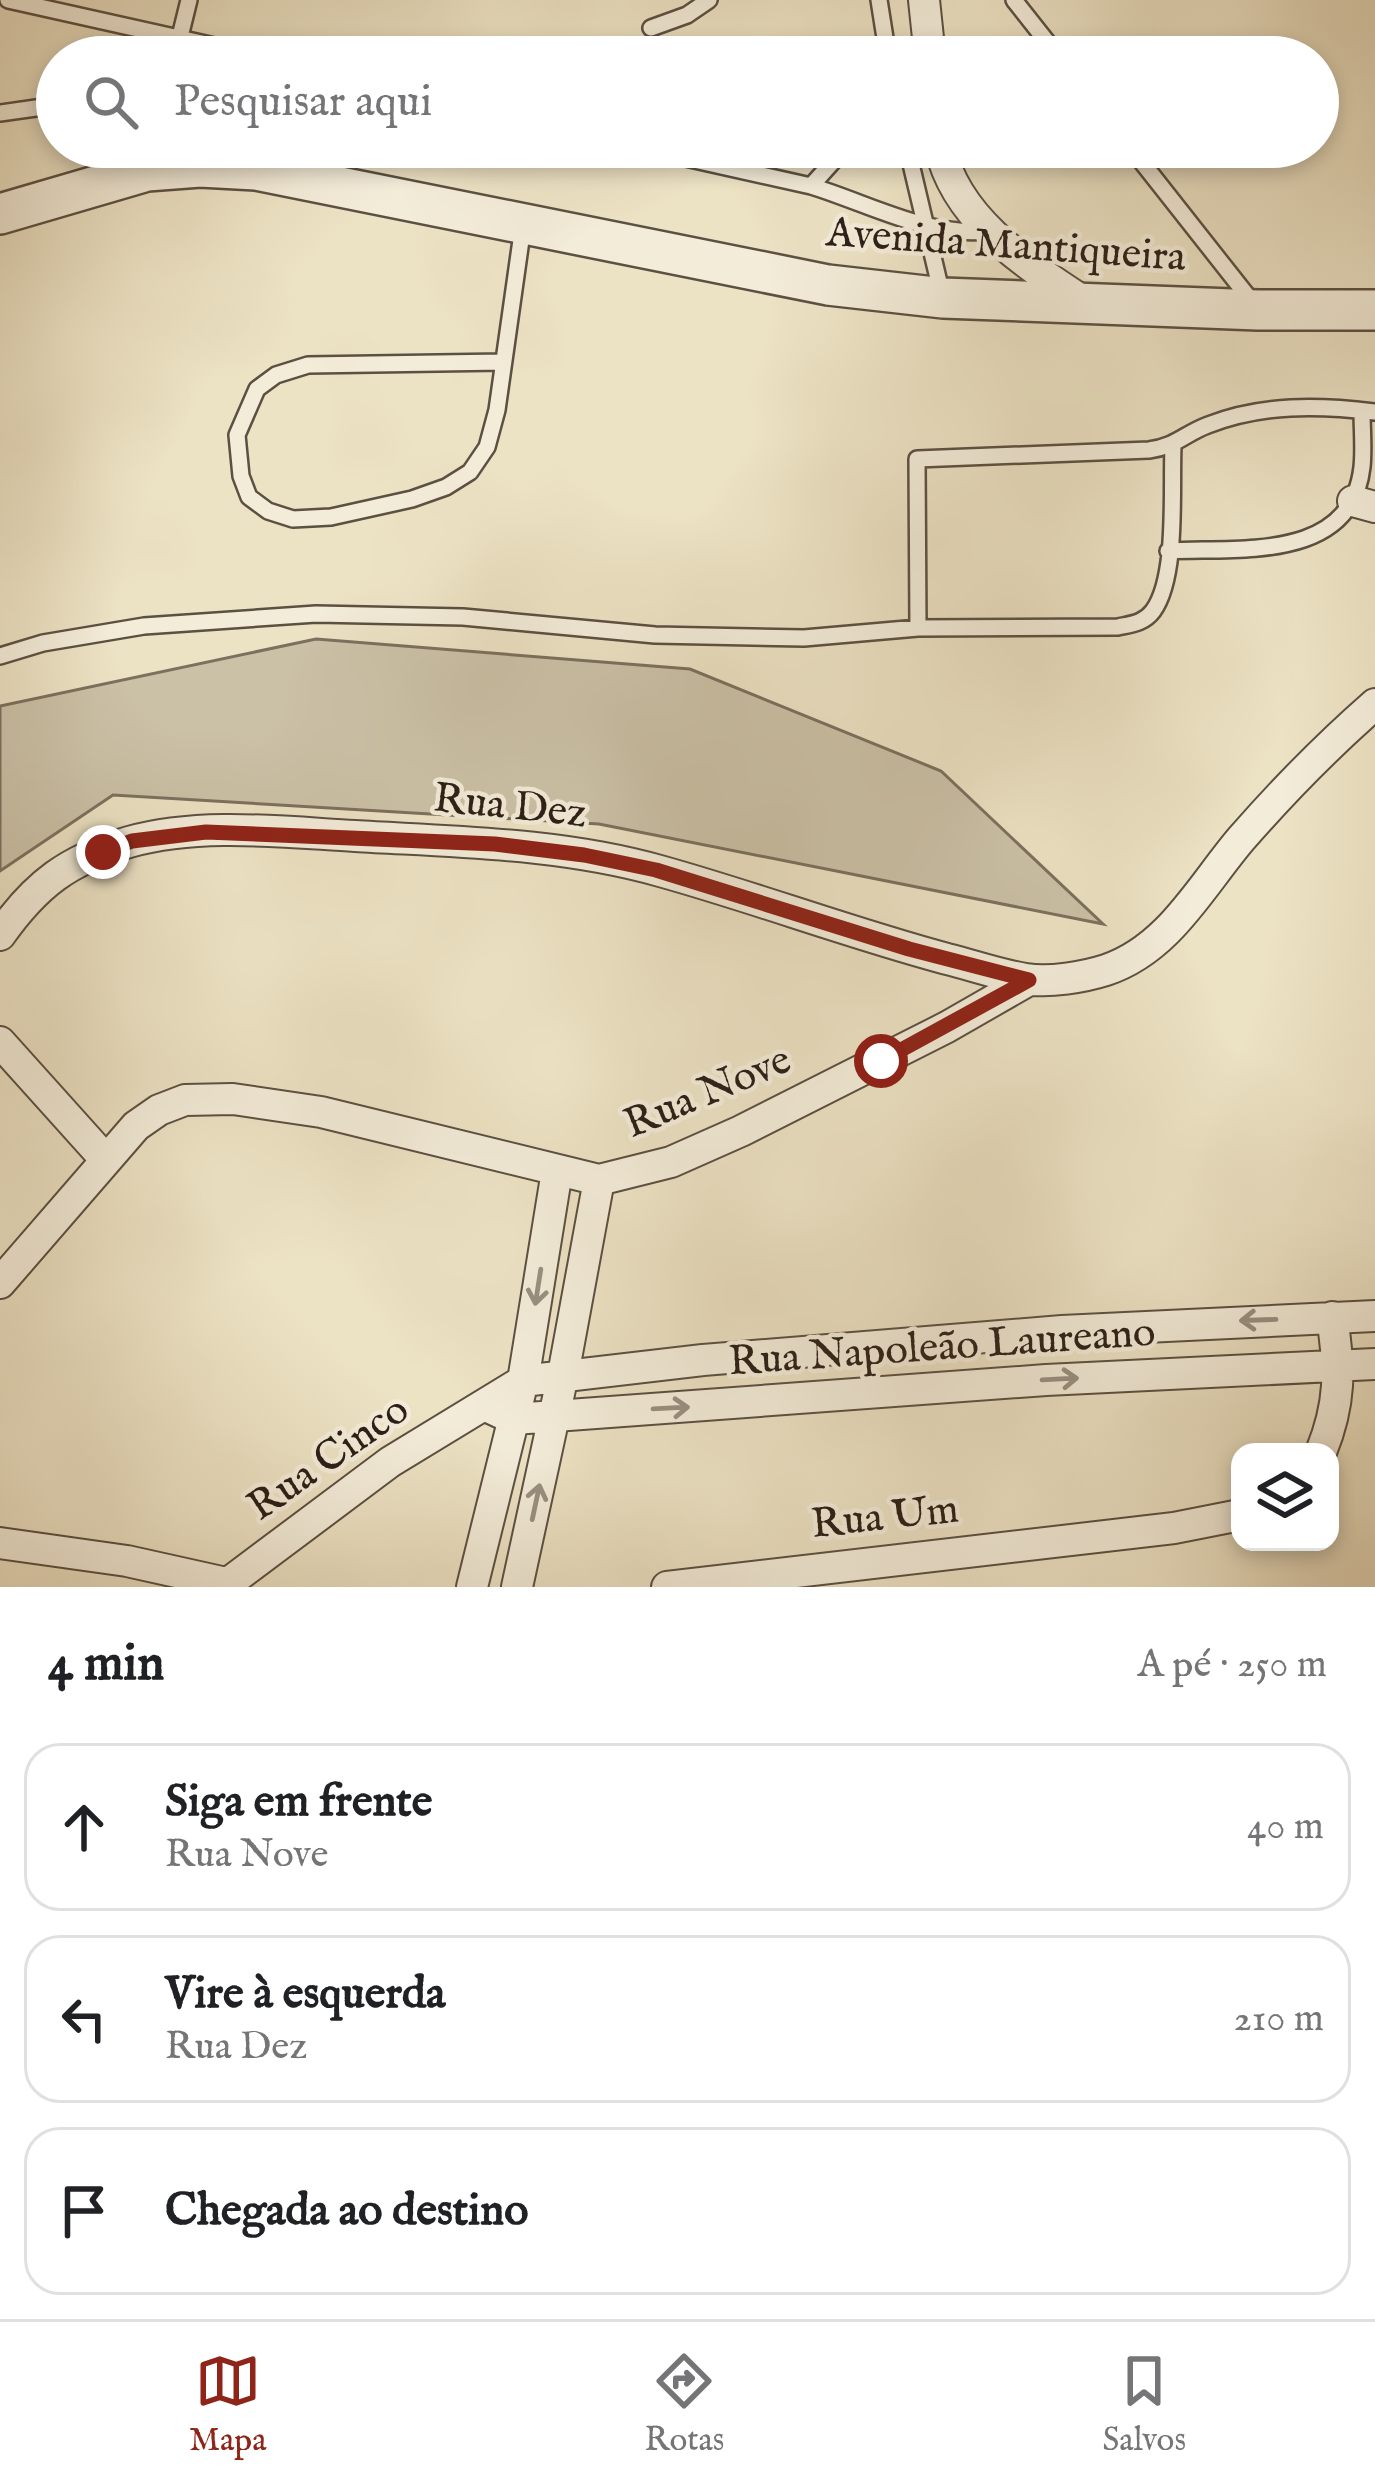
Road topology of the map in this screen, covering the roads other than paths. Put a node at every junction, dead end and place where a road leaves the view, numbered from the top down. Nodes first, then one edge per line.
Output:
1 (8, 0) edge
2 (189, 0) edge
3 (709, 0) edge
4 (879, 0) edge
5 (924, 0) edge
6 (1014, 0) edge
7 (650, 28) dead end
8 (176, 36) edge
9 (181, 36) edge
10 (885, 36) edge
11 (928, 36) edge
12 (1042, 36) edge
13 (36, 108) edge
14 (0, 113) edge
15 (187, 168) edge
16 (219, 168) edge
17 (730, 168) edge
18 (827, 168) edge
19 (912, 168) edge
20 (946, 168) edge
21 (1146, 168) edge
22 (811, 186) junction
23 (0, 214) edge
24 (523, 223) junction
25 (925, 224) junction
26 (991, 230) junction
27 (943, 298) junction
28 (1088, 304) junction
29 (1258, 310) junction
30 (1375, 310) edge
31 (503, 362) junction
32 (1369, 412) edge
33 (1173, 447) junction
34 (1364, 504) edge
35 (1168, 551) junction
36 (919, 628) junction
37 (0, 656) edge
38 (1375, 704) edge
39 (0, 935) edge
40 (1029, 980) junction
41 (0, 1042) edge
42 (106, 1160) junction
43 (557, 1171) junction
44 (599, 1180) junction
45 (0, 1283) edge
46 (1375, 1316) edge
47 (1332, 1317) junction
48 (1375, 1364) edge
49 (1340, 1366) junction
50 (563, 1375) junction
51 (523, 1381) junction
52 (486, 1406) junction
53 (554, 1417) junction
54 (514, 1419) junction
55 (1324, 1443) edge
56 (1231, 1516) edge
57 (0, 1543) edge
58 (225, 1585) edge
59 (472, 1587) edge
60 (518, 1587) edge
61 (667, 1587) edge

1 - 8 lane
2 - 9 lane
3 - 7 lane
4 - 10 lane
5 - 11 street
6 - 12 lane
13 - 14 lane
15 - 23 street, Avenida Mantiqueira
16 - 24 street, Avenida Mantiqueira
17 - 22 lane
18 - 22 lane
19 - 25 lane
20 - 26 street
21 - 29 lane
22 - 25 lane
24 - 27 street, Avenida Mantiqueira
24 - 31 lane
25 - 26 lane
25 - 27 lane
26 - 28 street
27 - 28 street, Avenida Mantiqueira
28 - 29 street, Avenida Mantiqueira
29 - 30 street, Avenida Mantiqueira
31 - 31 lane
32 - 33 lane
32 - 34 lane
33 - 35 lane
33 - 36 lane
34 - 35 lane
35 - 36 lane
36 - 37 lane
38 - 40 street
39 - 40 street, Rua Dez
40 - 44 street, Rua Nove
41 - 42 street
42 - 43 street, Rua Nove
42 - 45 street
43 - 44 street, Rua Nove
43 -> 51 street
44 - 50 street
46 - 47 street, Rua Napoleão Laureano
47 - 49 street
47 -> 50 street, Rua Napoleão Laureano
48 - 49 street, Rua Napoleão Laureano
53 -> 49 street, Rua Napoleão Laureano
49 - 55 street
50 - 51 street, Rua Napoleão Laureano
50 - 53 street
51 - 52 street, Rua Cinco
51 - 54 street
52 - 54 street
52 - 58 street, Rua Cinco
53 - 54 street, Rua Napoleão Laureano
60 -> 53 street
54 - 59 street
56 - 61 street, Rua Um
57 - 58 street

